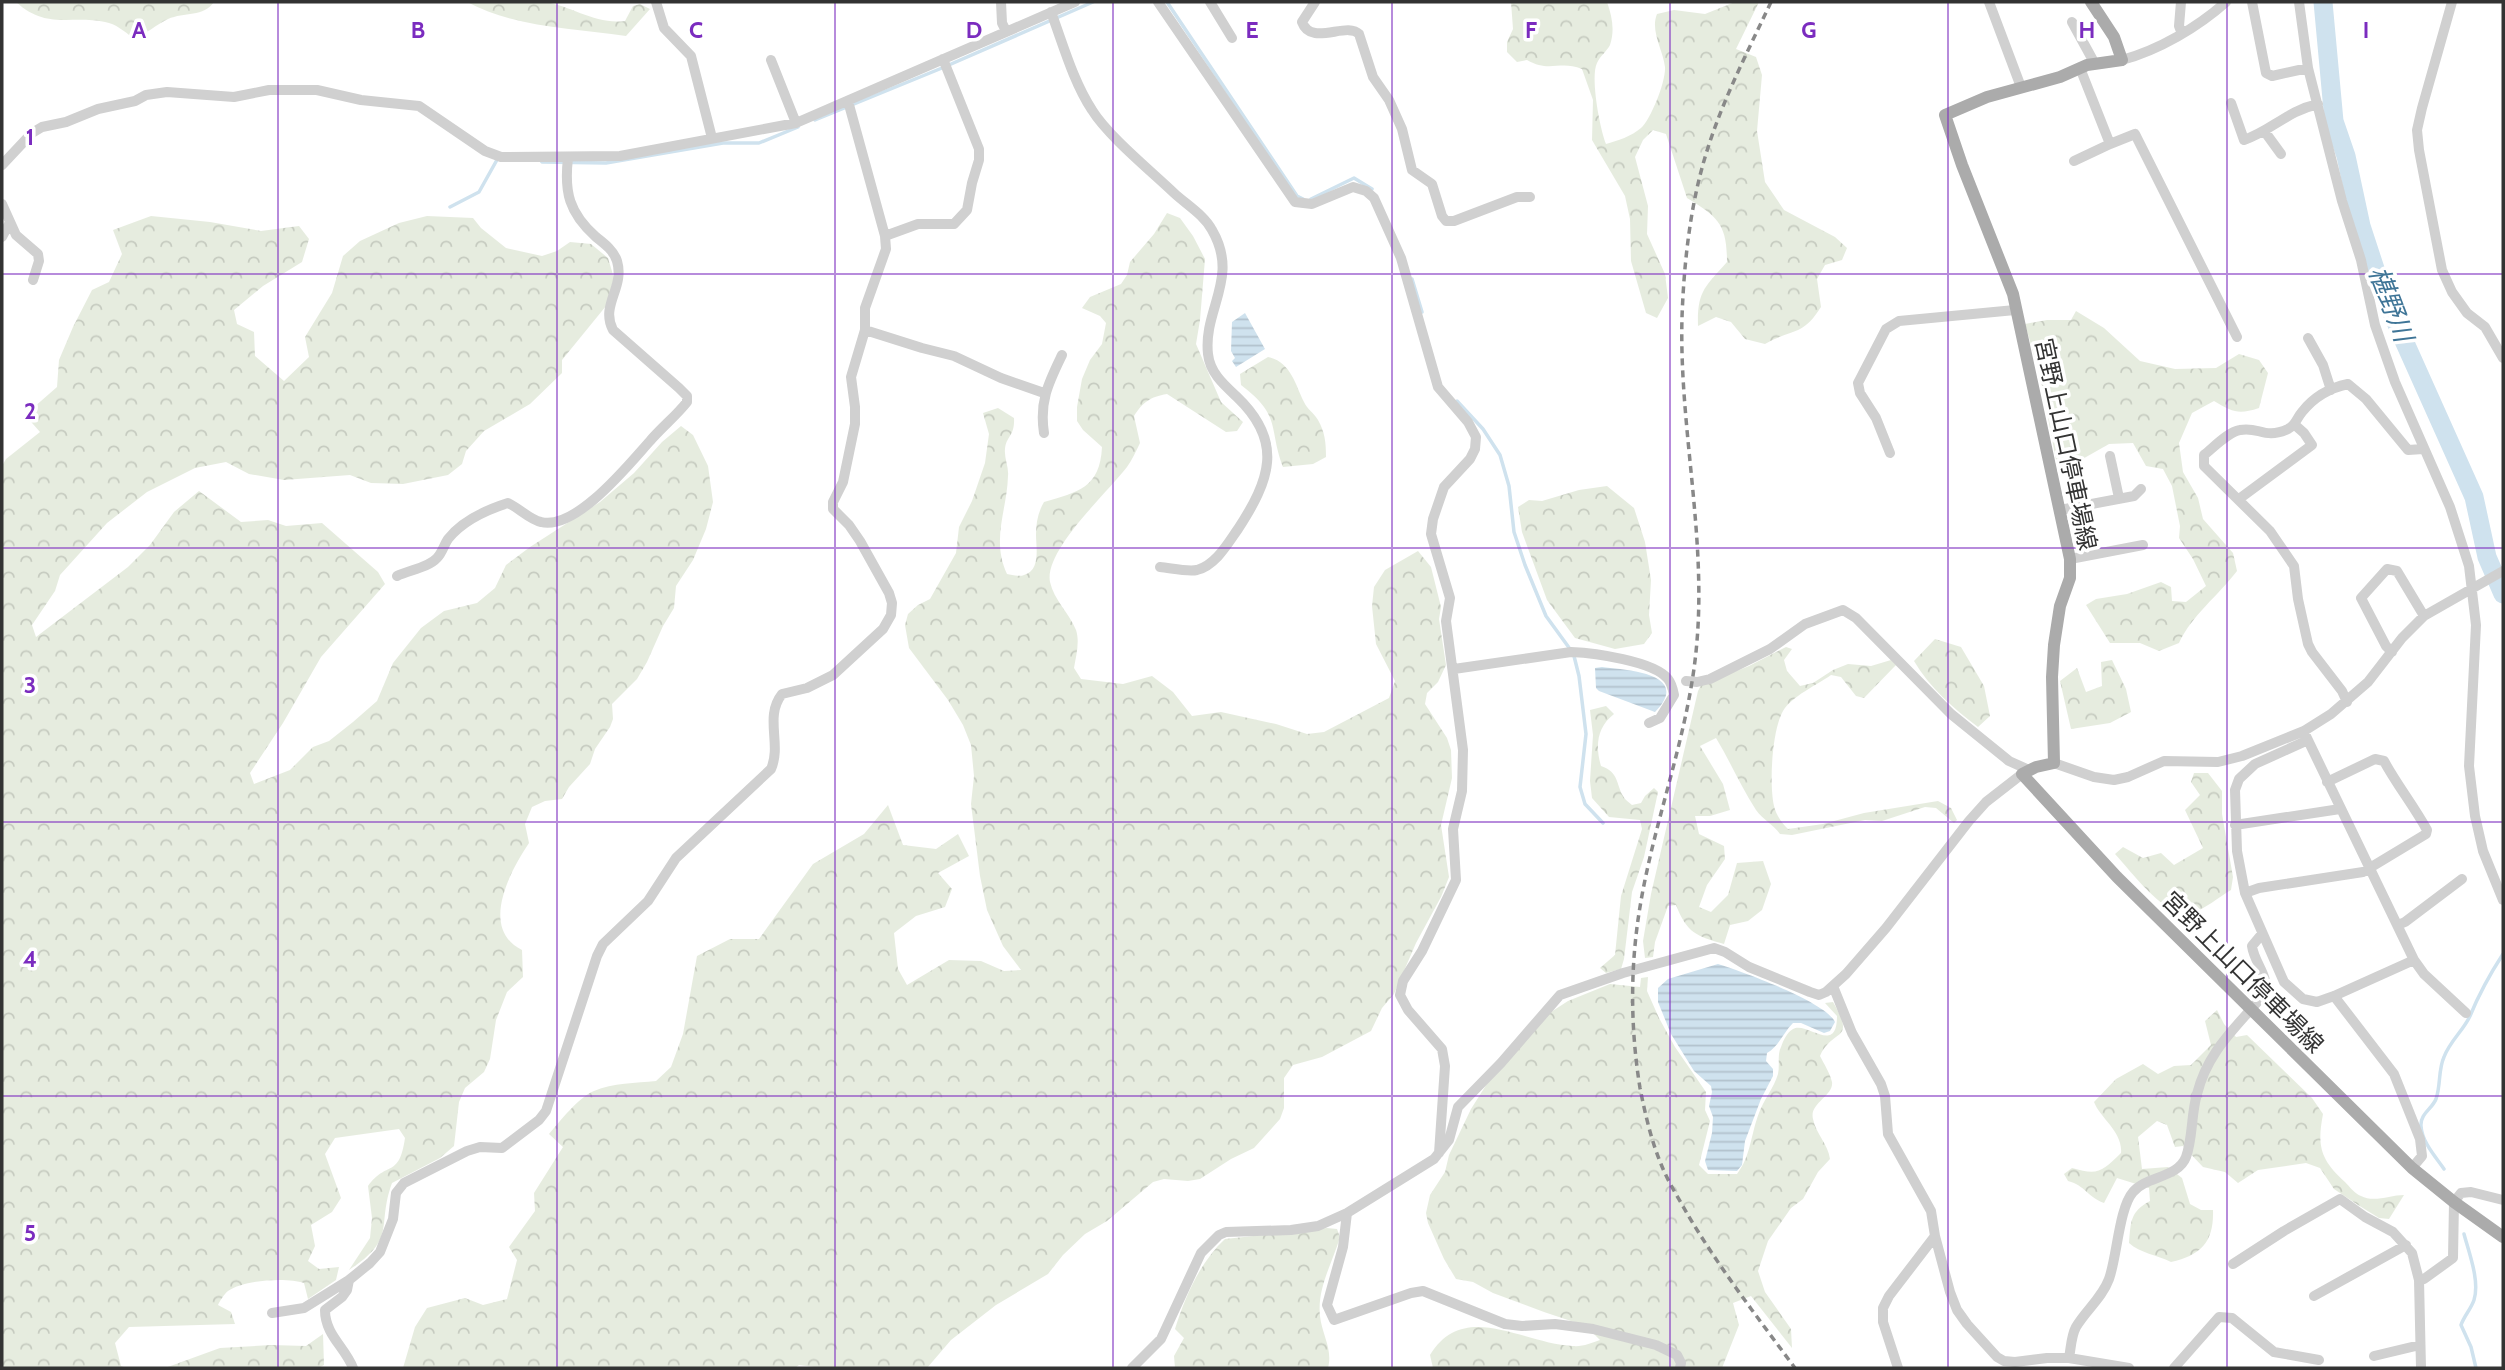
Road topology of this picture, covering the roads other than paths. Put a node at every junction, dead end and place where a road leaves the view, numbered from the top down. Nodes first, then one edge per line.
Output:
1 (656, 2) edge
2 (1001, 2) edge
3 (1075, 2) edge
4 (1158, 2) edge
5 (1210, 2) edge
6 (1315, 2) edge
7 (1989, 2) edge
8 (2091, 2) edge
9 (2181, 2) edge
10 (2226, 2) edge
11 (2252, 2) edge
12 (2299, 2) edge
13 (2452, 2) edge
14 (1051, 12) junction
15 (2072, 22) dead end
16 (1006, 31) junction
17 (2182, 34) junction
18 (1232, 38) dead end
19 (943, 59) junction
20 (771, 60) dead end
21 (2122, 60) junction
22 (2095, 64) junction
23 (2080, 68) junction
24 (2308, 68) junction
25 (2021, 87) junction
26 (848, 101) junction
27 (2231, 103) dead end
28 (2318, 104) junction
29 (796, 123) junction
30 (2265, 132) junction
31 (712, 138) junction
32 (2110, 144) junction
33 (2281, 154) dead end
34 (568, 158) junction
35 (2074, 161) dead end
36 (2, 165) edge
37 (1530, 197) dead end
38 (2, 204) edge
39 (9, 224) junction
40 (885, 236) junction
41 (2, 237) edge
42 (33, 280) dead end
43 (2015, 310) junction
44 (865, 330) junction
45 (2237, 337) dead end
46 (2308, 338) dead end
47 (1062, 355) dead end
48 (2503, 358) edge
49 (2331, 390) junction
50 (1044, 393) junction
51 (2295, 425) junction
52 (1044, 433) dead end
53 (2423, 449) junction
54 (1890, 453) dead end
55 (2110, 456) dead end
56 (2141, 489) dead end
57 (2119, 498) junction
58 (2239, 499) junction
59 (2060, 510) junction
60 (2143, 545) dead end
61 (2070, 559) junction
62 (1160, 567) dead end
63 (2503, 571) edge
64 (397, 576) dead end
65 (2473, 589) junction
66 (2424, 616) junction
67 (2392, 652) junction
68 (1454, 669) junction
69 (1669, 680) junction
70 (1686, 681) junction
71 (1674, 695) junction
72 (2347, 702) junction
73 (1649, 723) dead end
74 (2305, 736) junction
75 (2054, 763) junction
76 (2025, 772) junction
77 (2327, 782) junction
78 (2340, 809) junction
79 (2235, 825) junction
80 (2369, 869) junction
81 (2462, 879) dead end
82 (2245, 893) junction
83 (2503, 900) edge
84 (2398, 926) junction
85 (2262, 934) junction
86 (2414, 960) junction
87 (1833, 986) junction
88 (2334, 996) junction
89 (2250, 1009) junction
90 (2466, 1013) dead end
91 (1439, 1153) junction
92 (2412, 1168) junction
93 (2503, 1200) edge
94 (2454, 1202) junction
95 (1347, 1213) junction
96 (1935, 1236) junction
97 (2503, 1237) edge
98 (2406, 1245) junction
99 (2233, 1264) dead end
100 (349, 1280) junction
101 (2419, 1280) junction
102 (2314, 1296) dead end
103 (272, 1313) dead end
104 (2420, 1345) junction
105 (2374, 1356) dead end
106 (2069, 1358) junction
107 (2319, 1360) dead end
108 (353, 1368) edge
109 (1132, 1368) edge
110 (1680, 1368) edge
111 (1898, 1368) edge
112 (2129, 1368) edge
113 (2174, 1368) edge
114 (2421, 1368) edge

1 - 31 street
2 - 16 street
3 - 14 street
4 - 68 street
5 - 18 street
6 - 37 street
7 - 25 street
8 - 21 main road
9 - 17 street
10 - 17 street
11 - 24 street
12 - 24 street
13 - 48 street
14 - 16 street
14 - 62 street
15 - 22 street
16 - 19 street
17 - 21 street
19 - 26 street
19 - 40 street
20 - 29 street
21 - 22 main road, 宮野上山口停車場線
22 - 23 main road, 宮野上山口停車場線
23 - 25 main road, 宮野上山口停車場線
23 - 32 street
24 - 28 street
25 - 43 main road, 宮野上山口停車場線
26 - 29 street
26 - 40 street
27 - 30 street
28 - 30 street
28 - 53 street
29 - 31 street
30 - 33 street
31 - 34 street
32 - 35 street
32 - 45 street
34 - 36 street
34 - 64 street
38 - 39 street
39 - 41 street
39 - 42 street
40 - 44 street
43 - 54 street
43 - 59 main road, 宮野上山口停車場線
44 - 50 street
44 - 100 street
46 - 49 street
47 - 50 street
49 - 51 street
49 - 53 street
50 - 52 street
51 - 58 street
51 - 58 street
53 - 65 street
55 - 57 street
56 - 57 street
57 - 59 street
58 - 72 street
59 - 61 main road, 宮野上山口停車場線
60 - 61 street
61 - 75 main road, 宮野上山口停車場線
63 - 65 street
65 - 66 street
65 - 83 street
66 - 67 street
66 - 67 street
67 - 72 street
68 - 69 street
68 - 91 street
69 - 70 street
69 - 71 street
70 - 71 street
70 - 76 street
71 - 73 street
72 - 74 street
74 - 75 street
74 - 77 street
74 - 79 street
75 - 76 main road
76 - 87 street
76 - 89 main road, 宮野上山口停車場線
77 - 78 street
77 - 80 street
78 - 79 street
78 - 80 street
79 - 82 street
80 - 82 street
80 - 84 street
81 - 84 street
82 - 85 street
84 - 86 street
85 - 88 street
85 - 89 street
86 - 88 street
86 - 90 street
87 - 91 street
87 - 96 street
88 - 92 street
89 - 92 main road, 宮野上山口停車場線
89 - 106 street
91 - 95 street
92 - 94 main road, 宮野上山口停車場線
93 - 94 street
94 - 97 main road, 宮野上山口停車場線
94 - 101 street
95 - 109 street
95 - 110 street
96 - 106 street
96 - 111 street
98 - 99 street
98 - 101 street
98 - 102 street
100 - 103 street
100 - 108 street
101 - 104 street
104 - 105 street
104 - 114 street
106 - 112 street
107 - 113 street

